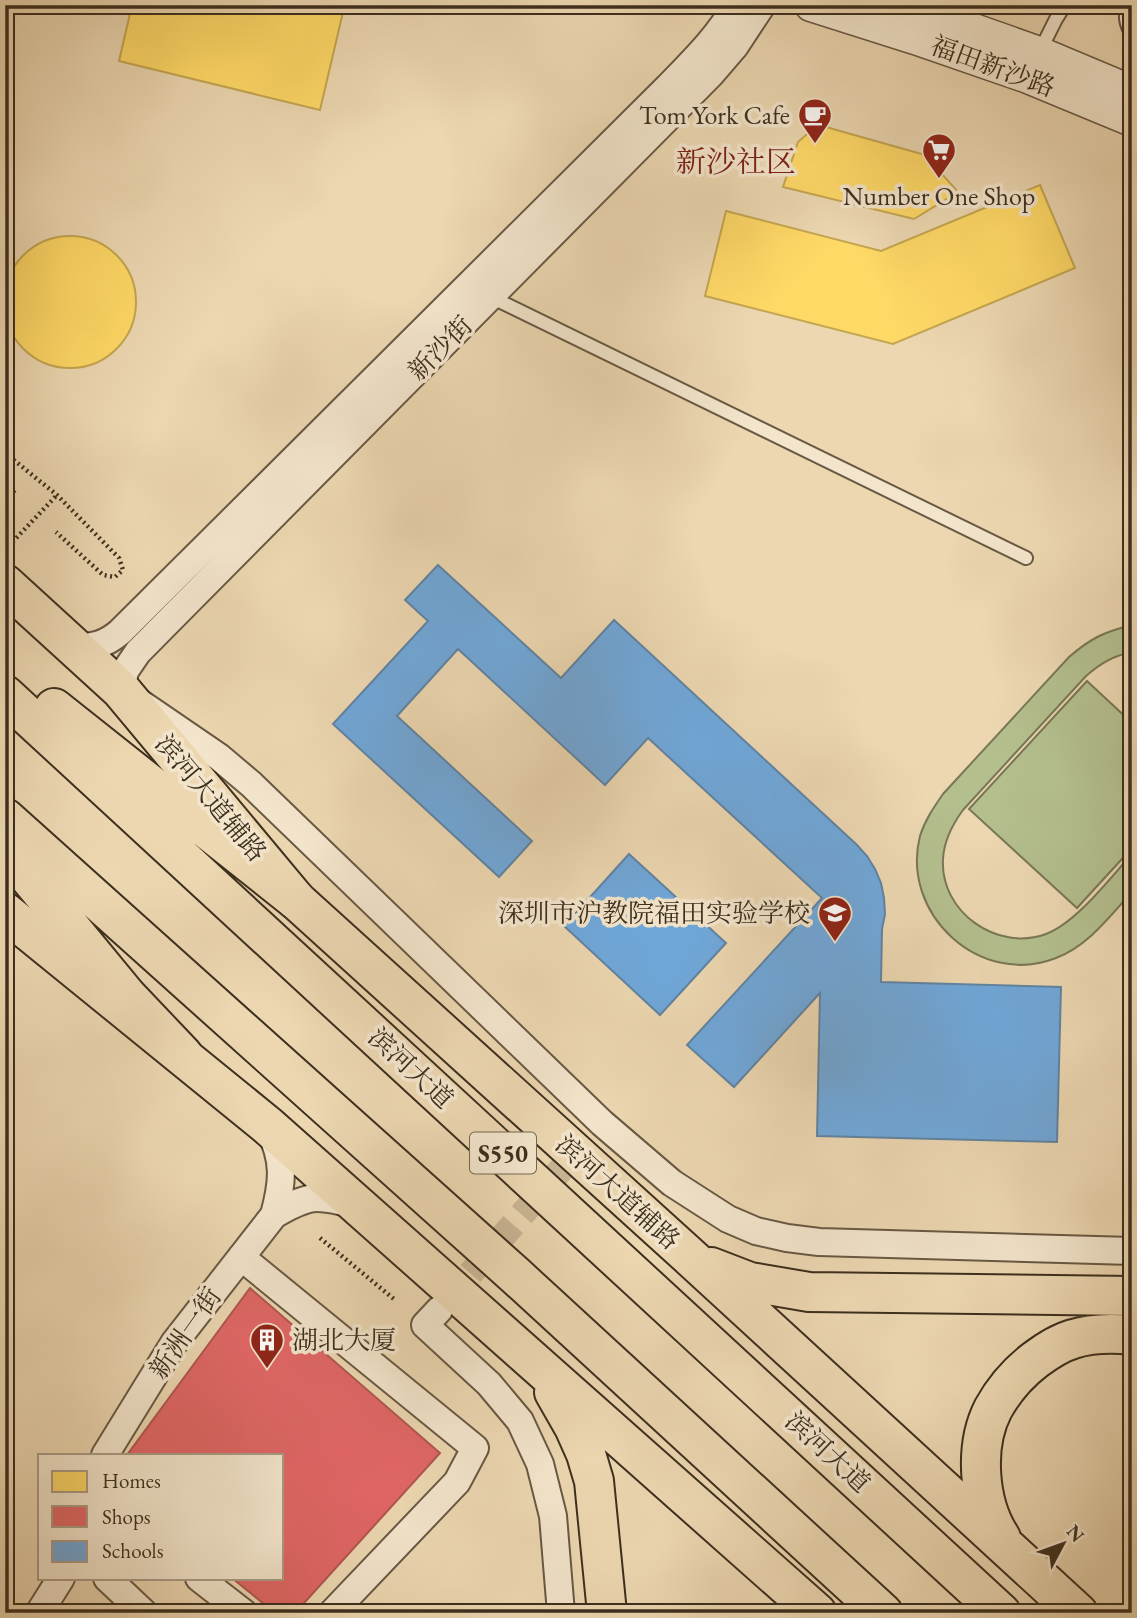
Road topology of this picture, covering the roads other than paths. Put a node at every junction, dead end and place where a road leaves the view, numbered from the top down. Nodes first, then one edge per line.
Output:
1 (736, 5) edge
2 (762, 5) edge
3 (811, 5) edge
4 (903, 5) edge
5 (1065, 5) edge
6 (1128, 5) edge
7 (1132, 35) edge
8 (1033, 65) junction
9 (1132, 92) edge
10 (1132, 120) edge
11 (465, 289) junction
12 (491, 296) junction
13 (1026, 558) dead end
14 (5, 584) edge
15 (75, 648) junction
16 (5, 669) edge
17 (121, 690) junction
18 (5, 695) edge
19 (5, 818) edge
20 (5, 848) edge
21 (296, 900) junction
22 (5, 912) edge
23 (183, 1055) junction
24 (602, 1123) junction
25 (267, 1125) junction
26 (584, 1143) tunnel mouth
27 (359, 1206) junction
28 (274, 1215) junction
29 (1132, 1251) edge
30 (688, 1255) junction
31 (241, 1257) junction
32 (1132, 1296) edge
33 (439, 1310) tunnel mouth
34 (1132, 1335) edge
35 (536, 1364) junction
36 (106, 1454) edge
37 (1011, 1551) junction
38 (60, 1580) edge
39 (109, 1580) edge
40 (202, 1580) edge
41 (39, 1613) edge
42 (144, 1613) edge
43 (244, 1613) edge
44 (332, 1613) edge
45 (561, 1613) edge
46 (607, 1613) edge
47 (817, 1613) edge
48 (883, 1613) edge
49 (1001, 1613) edge
50 (1078, 1613) edge

1 - 11 street, 新沙街
2 - 12 street, 新沙街
3 - 8 street, 福田新沙路
4 - 8 street, 福田新沙路
5 - 8 lane
6 - 7 lane
8 - 9 street, 福田新沙路
8 - 10 street, 福田新沙路
11 - 12 lane
11 - 15 street, 新沙街
12 - 13 lane
12 - 17 street, 新沙街
14 - 15 main road, 滨河大道辅路
15 - 17 main road, 滨河大道辅路
16 - 21 main road
17 - 21 main road, 滨河大道辅路
17 - 24 street, 滨河大道辅路
18 - 49 main road, 滨河大道 / S550
19 - 48 main road
20 - 23 main road
21 - 30 main road, 滨河大道辅路
22 - 23 main road
23 - 25 main road
24 - 26 street
24 - 29 street, 滨河大道辅路
25 - 27 main road
25 - 28 street
27 - 28 street
27 - 35 main road
28 - 31 street, 新洲一街
30 - 32 main road
30 - 37 main road, 滨河大道辅路
31 - 36 street, 新洲一街
31 - 44 street
33 - 45 street
34 - 37 main road
35 - 46 main road
35 - 47 main road
37 - 50 main road, 滨河大道辅路
38 - 41 street
39 - 42 street
40 - 43 street

